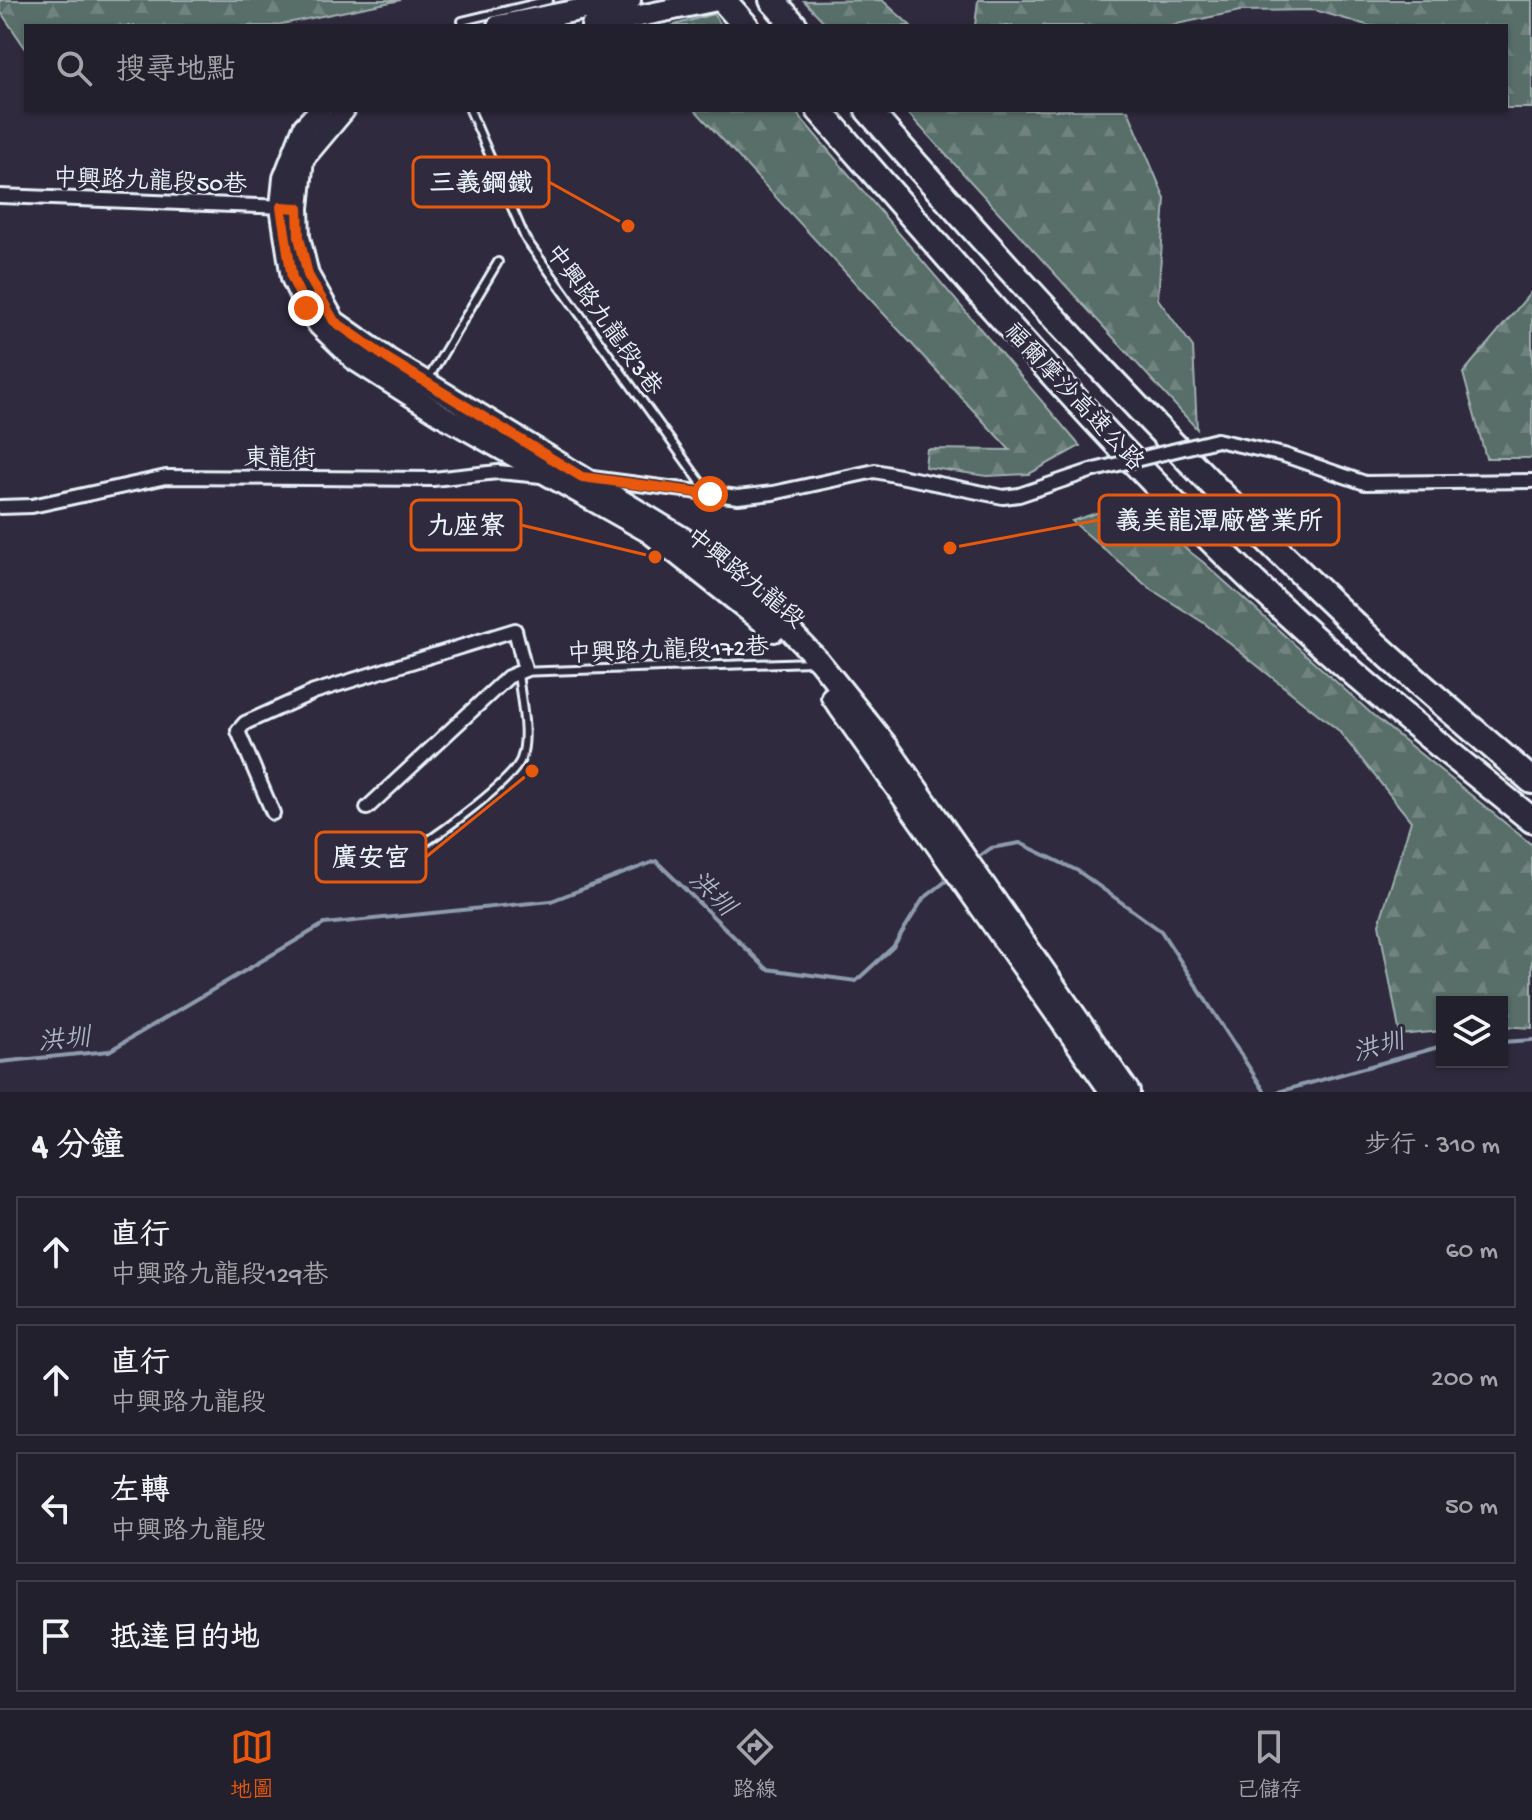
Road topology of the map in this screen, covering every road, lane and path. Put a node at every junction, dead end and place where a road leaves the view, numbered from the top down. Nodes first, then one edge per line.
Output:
1 (630, 0) edge
2 (717, 0) edge
3 (723, 0) edge
4 (772, 0) edge
5 (551, 8) edge
6 (463, 24) edge
7 (504, 24) edge
8 (602, 24) edge
9 (744, 24) edge
10 (793, 24) edge
11 (318, 112) edge
12 (342, 112) edge
13 (471, 112) edge
14 (821, 112) edge
15 (870, 112) edge
16 (0, 196) edge
17 (290, 207) junction
18 (498, 262) dead end
19 (426, 382) junction
20 (563, 476) junction
21 (1532, 481) edge
22 (710, 494) junction
23 (0, 507) edge
24 (812, 662) junction
25 (518, 672) junction
26 (1532, 781) edge
27 (367, 808) dead end
28 (273, 813) dead end
29 (1532, 820) edge
30 (417, 848) dead end
31 (975, 888) junction
32 (1111, 1092) edge
33 (1129, 1092) edge

1 - 5 main road
2 - 8 main road
3 - 9 highway
4 - 10 highway
5 - 6 lane
5 - 7 main road
11 - 17 main road, 中興路九龍段
12 - 17 main road, 中興路九龍段
13 - 22 lane, 中興路九龍段3巷
14 - 29 highway, 福爾摩沙高速公路
15 - 26 highway, 福爾摩沙高速公路
16 - 17 street, 中興路九龍段50巷
17 - 19 main road, 中興路九龍段
17 - 20 main road, 中興路九龍段
18 - 19 lane
19 - 20 main road, 中興路九龍段
20 - 22 street, 東龍街
20 - 23 street, 東龍街
20 - 24 main road, 中興路九龍段
20 - 24 main road, 中興路九龍段
21 - 22 street, 東龍街, bridge
24 - 25 lane, 中興路九龍段172巷
24 - 31 main road, 中興路九龍段
25 - 27 street
25 - 28 street
25 - 30 lane
31 - 32 main road
31 - 33 main road

